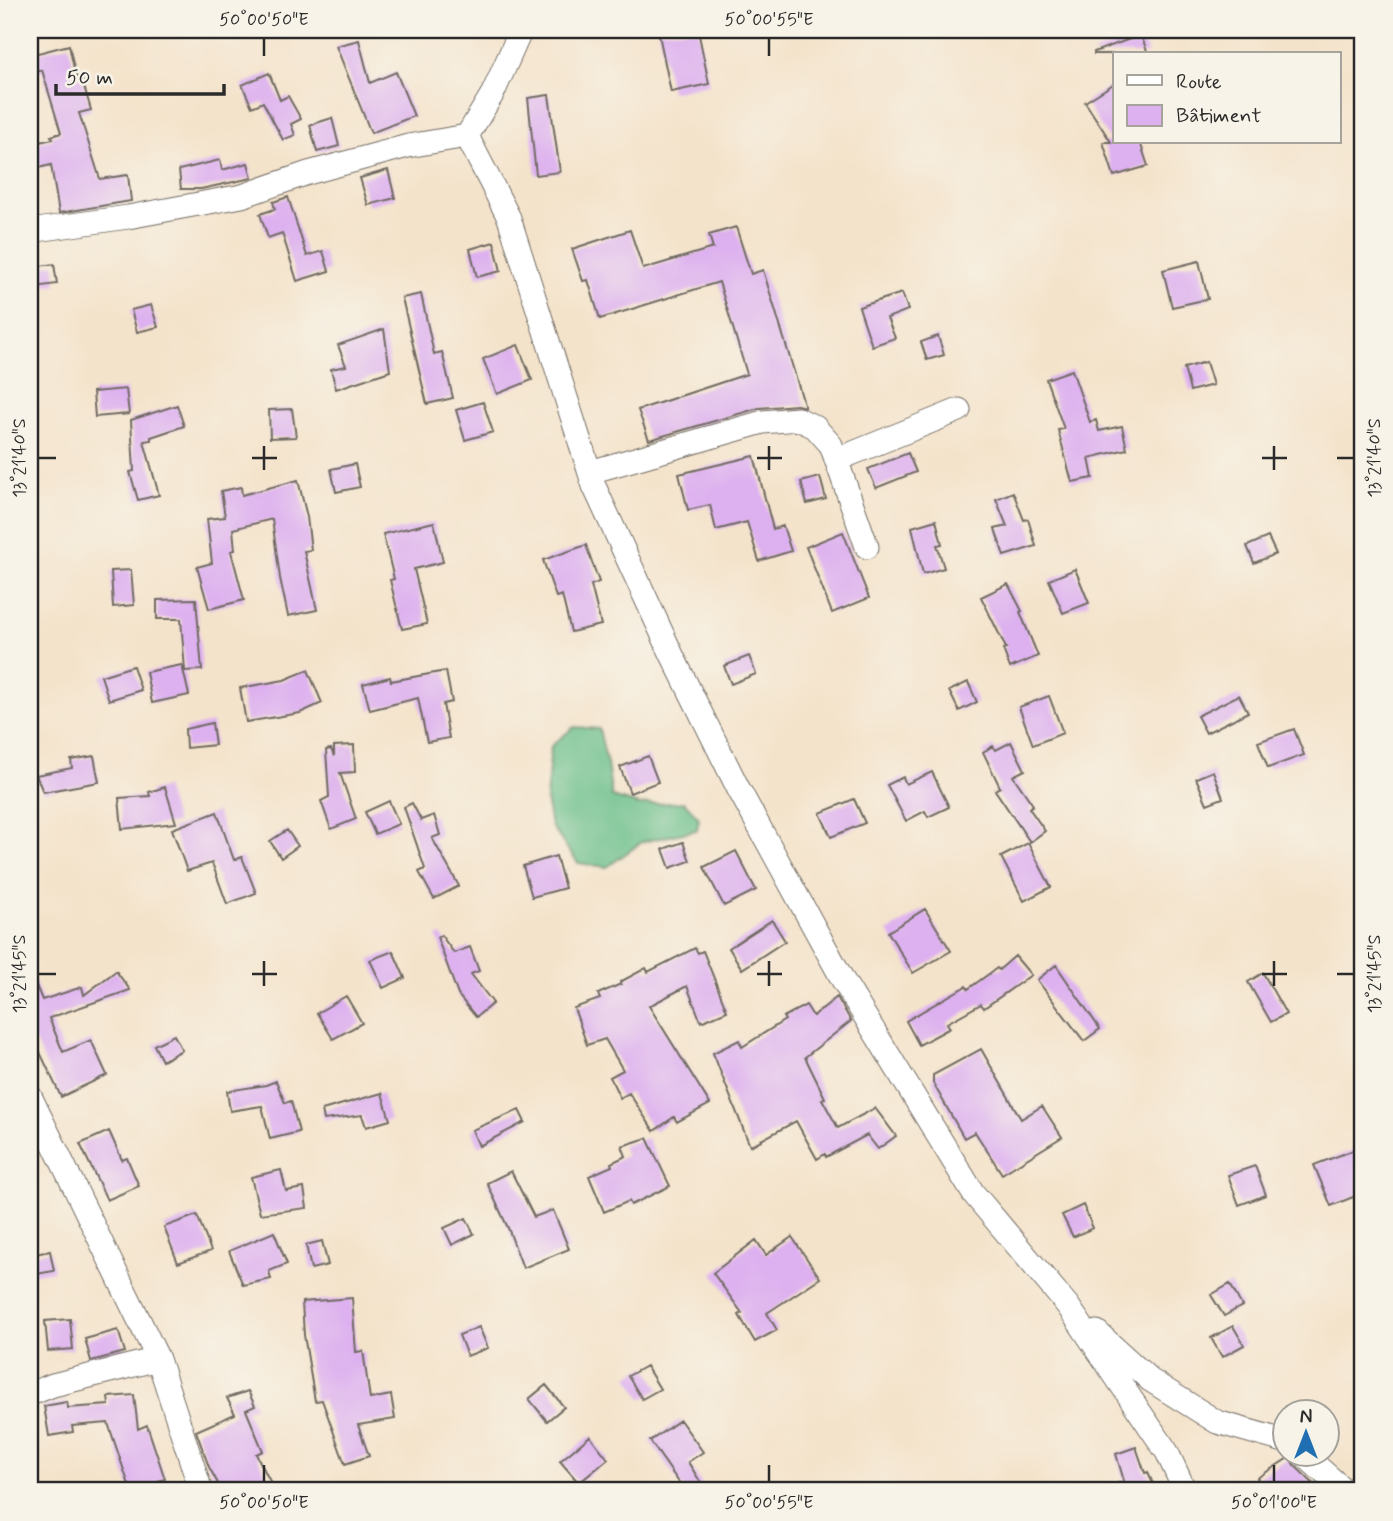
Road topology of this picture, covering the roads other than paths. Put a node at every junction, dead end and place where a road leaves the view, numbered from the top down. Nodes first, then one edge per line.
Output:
1 (521, 30) edge
2 (467, 136) junction
3 (30, 231) edge
4 (959, 410) dead end
5 (836, 460) junction
6 (590, 472) junction
7 (867, 547) dead end
8 (30, 1096) edge
9 (1068, 1306) junction
10 (158, 1359) junction
11 (30, 1394) edge
12 (1270, 1437) edge
13 (1319, 1468) edge
14 (201, 1491) edge
15 (1185, 1491) edge
16 (1345, 1491) edge

1 - 2 street
2 - 3 street
2 - 6 street
4 - 5 street
5 - 6 street
5 - 7 street
6 - 9 street
8 - 10 street
9 - 12 street
9 - 15 street
10 - 11 street
10 - 14 street
13 - 16 street

